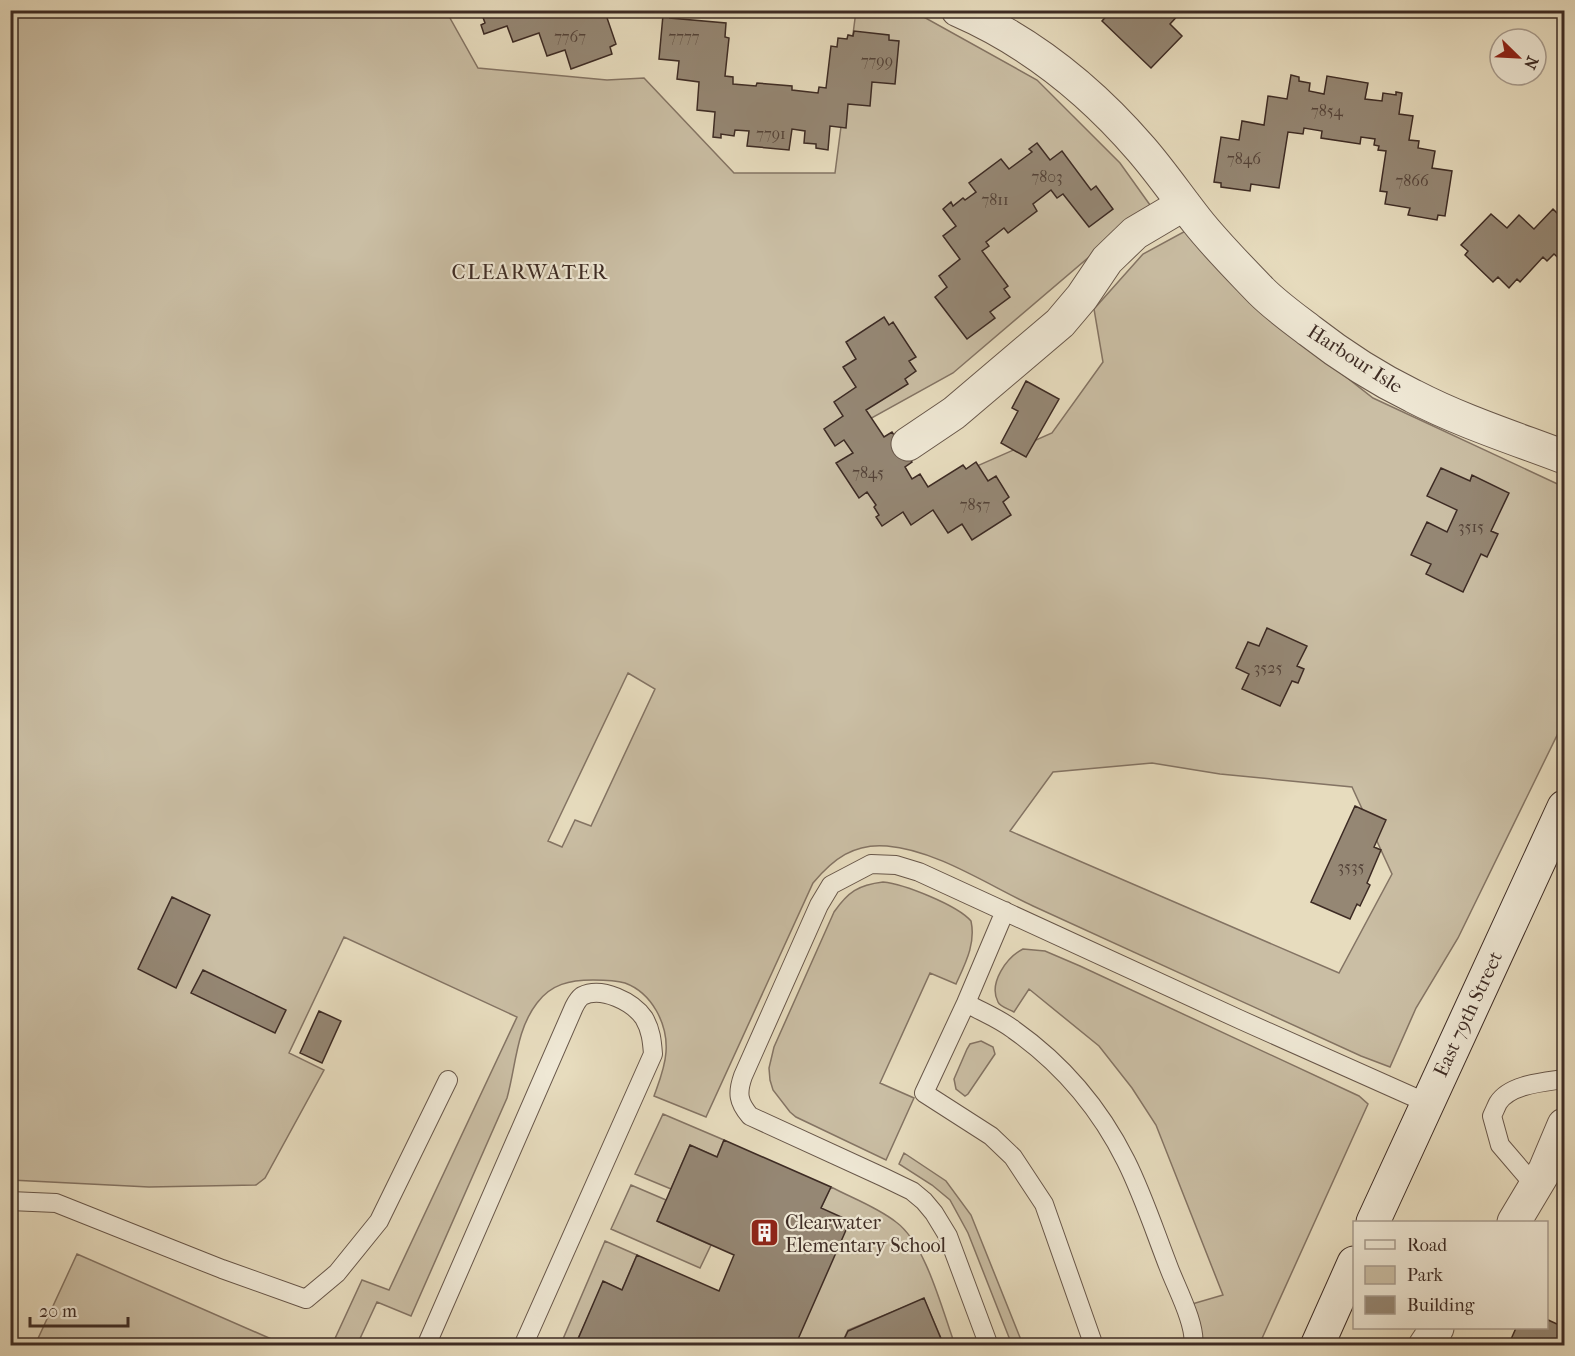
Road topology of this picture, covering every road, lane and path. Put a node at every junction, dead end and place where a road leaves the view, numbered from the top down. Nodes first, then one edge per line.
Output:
1 (958, 10) edge
2 (1184, 204) junction
3 (908, 444) dead end
4 (1564, 457) edge
5 (1564, 807) edge
6 (1005, 911) junction
7 (966, 1003) junction
8 (1564, 1079) edge
9 (448, 1080) dead end
10 (1427, 1103) junction
11 (1564, 1125) edge
12 (1535, 1186) junction
13 (10, 1201) edge
14 (1373, 1221) edge
15 (1515, 1221) edge
16 (1353, 1265) edge
17 (1436, 1329) edge
18 (426, 1346) edge
19 (523, 1346) edge
20 (989, 1346) edge
21 (1094, 1346) edge
22 (1193, 1346) edge
23 (1317, 1346) edge
24 (1425, 1346) edge

1 - 2 street, Harbour Isle
2 - 3 street
2 - 4 street, Harbour Isle
5 - 10 street, East 79th Street
6 - 7 lane
6 - 10 lane
6 - 20 lane
7 - 21 lane
7 - 22 lane
8 - 12 lane
9 - 13 lane
10 - 14 street, East 79th Street
11 - 12 street
12 - 15 street
16 - 23 street
17 - 24 street
18 - 19 lane

